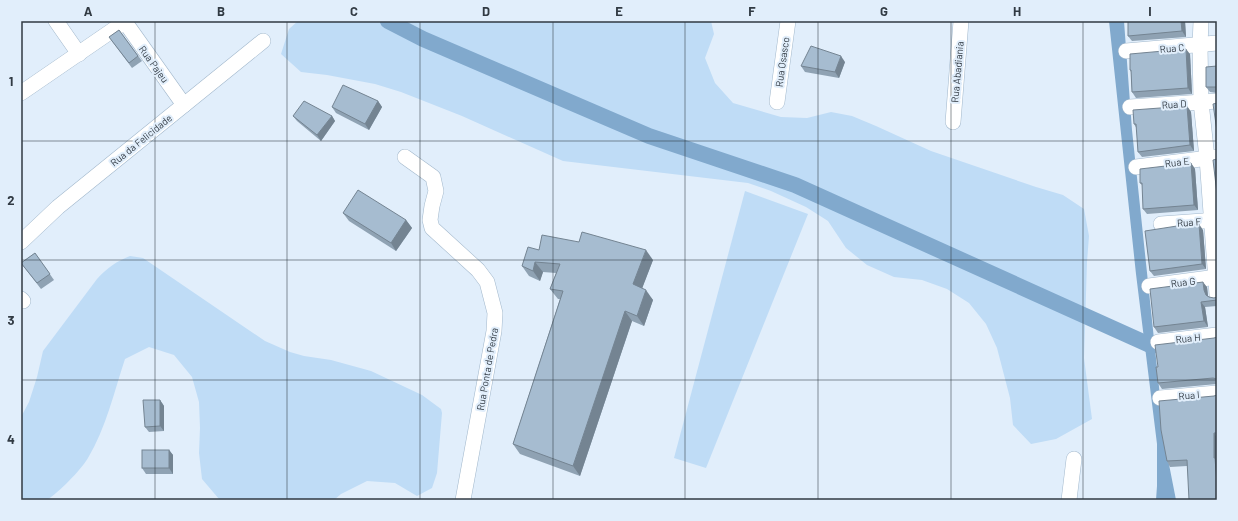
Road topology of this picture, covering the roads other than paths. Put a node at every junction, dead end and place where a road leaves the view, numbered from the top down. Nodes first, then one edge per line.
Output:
1 (56, 21) edge
2 (788, 21) edge
3 (961, 21) edge
4 (1201, 21) edge
5 (126, 22) edge
6 (263, 41) dead end
7 (1217, 43) edge
8 (1200, 46) junction
9 (1126, 52) dead end
10 (79, 54) junction
11 (21, 94) edge
12 (1217, 101) edge
13 (777, 102) dead end
14 (1201, 102) junction
15 (184, 105) junction
16 (1130, 107) dead end
17 (953, 122) dead end
18 (405, 157) dead end
19 (1212, 157) edge
20 (1136, 167) dead end
21 (1214, 220) edge
22 (1161, 224) dead end
23 (21, 242) edge
24 (1217, 277) edge
25 (1149, 286) dead end
26 (1217, 295) edge
27 (1217, 335) edge
28 (1158, 342) dead end
29 (1217, 393) edge
30 (1160, 398) dead end
31 (1074, 459) dead end
32 (463, 500) edge
33 (1069, 500) edge

1 - 10 street
2 - 13 street, Rua Osasco
3 - 17 street, Rua Abadiania
4 - 8 street
5 - 10 street
5 - 15 street, Rua Pajeu
6 - 15 street, Rua da Felicidade
7 - 8 street, Rua C
8 - 9 street, Rua C
8 - 14 street
10 - 11 street
12 - 14 street, Rua D
14 - 16 street, Rua D
14 - 19 street
15 - 23 street, Rua da Felicidade
18 - 32 street, Rua Ponta de Pedra
19 - 20 street, Rua E
19 - 21 street
21 - 22 street, Rua F
21 - 24 street
24 - 25 street, Rua G
24 - 26 street
27 - 28 street, Rua H
29 - 30 street, Rua I
31 - 33 street

